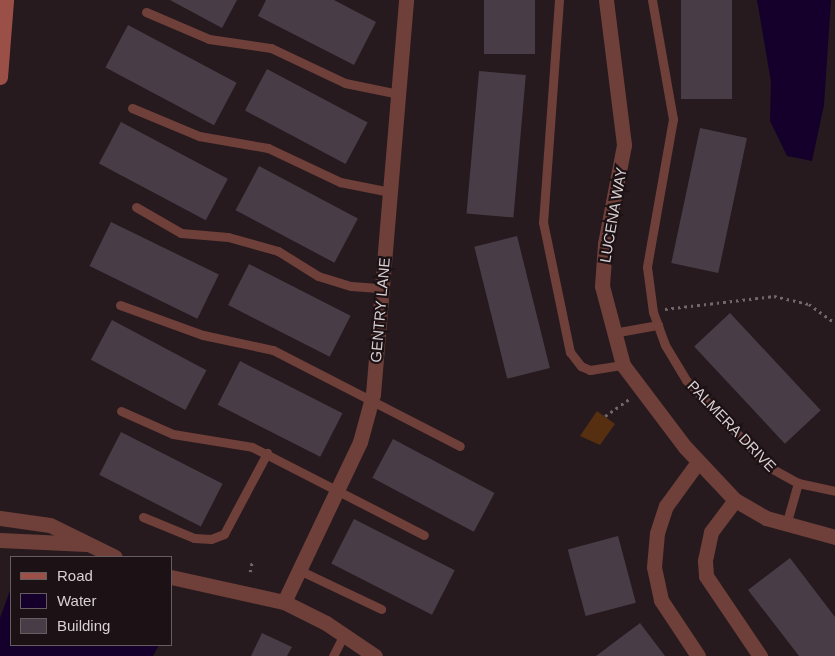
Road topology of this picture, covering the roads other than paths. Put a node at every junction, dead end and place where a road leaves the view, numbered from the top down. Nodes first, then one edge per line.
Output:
1 (6, 0) edge
2 (406, 0) edge
3 (559, 0) edge
4 (606, 0) edge
5 (652, 0) edge
6 (146, 12) dead end
7 (0, 77) edge
8 (398, 94) junction
9 (132, 108) dead end
10 (390, 192) junction
11 (136, 207) dead end
12 (382, 288) junction
13 (120, 305) dead end
14 (658, 325) junction
15 (612, 333) junction
16 (623, 365) junction
17 (371, 401) junction
18 (121, 411) dead end
19 (460, 446) dead end
20 (267, 454) junction
21 (698, 462) junction
22 (798, 483) junction
23 (337, 488) junction
24 (835, 492) edge
25 (735, 500) junction
26 (143, 517) dead end
27 (0, 518) edge
28 (786, 525) junction
29 (424, 535) dead end
30 (835, 537) edge
31 (0, 540) edge
32 (87, 544) junction
33 (113, 556) edge
34 (299, 570) junction
35 (172, 577) edge
36 (284, 602) junction
37 (381, 609) dead end
38 (344, 634) junction
39 (333, 656) edge
40 (375, 656) edge
41 (698, 656) edge
42 (760, 656) edge

1 - 7 main road
2 - 8 street, GENTRY LANE
3 - 16 lane
4 - 15 street, LUCENA WAY
5 - 14 lane, PALMERA DRIVE
6 - 8 lane
8 - 10 street, GENTRY LANE
9 - 10 lane
10 - 12 street, GENTRY LANE
11 - 12 lane
12 - 17 street, GENTRY LANE
13 - 17 lane
14 - 15 lane
14 - 22 lane, PALMERA DRIVE
15 - 16 street, LUCENA WAY
16 - 21 street, LUCENA WAY
17 - 19 lane
17 - 23 street, GENTRY LANE
18 - 20 lane
20 - 23 lane
20 - 26 lane
21 - 25 street
21 - 41 street
22 - 24 lane, PALMERA DRIVE
22 - 28 lane
23 - 29 lane
23 - 34 street, GENTRY LANE
25 - 28 street
25 - 42 street
27 - 32 street
28 - 30 street
31 - 32 street
32 - 33 street
34 - 36 street, GENTRY LANE
34 - 37 lane
35 - 36 street
36 - 38 street
38 - 39 lane
38 - 40 street

